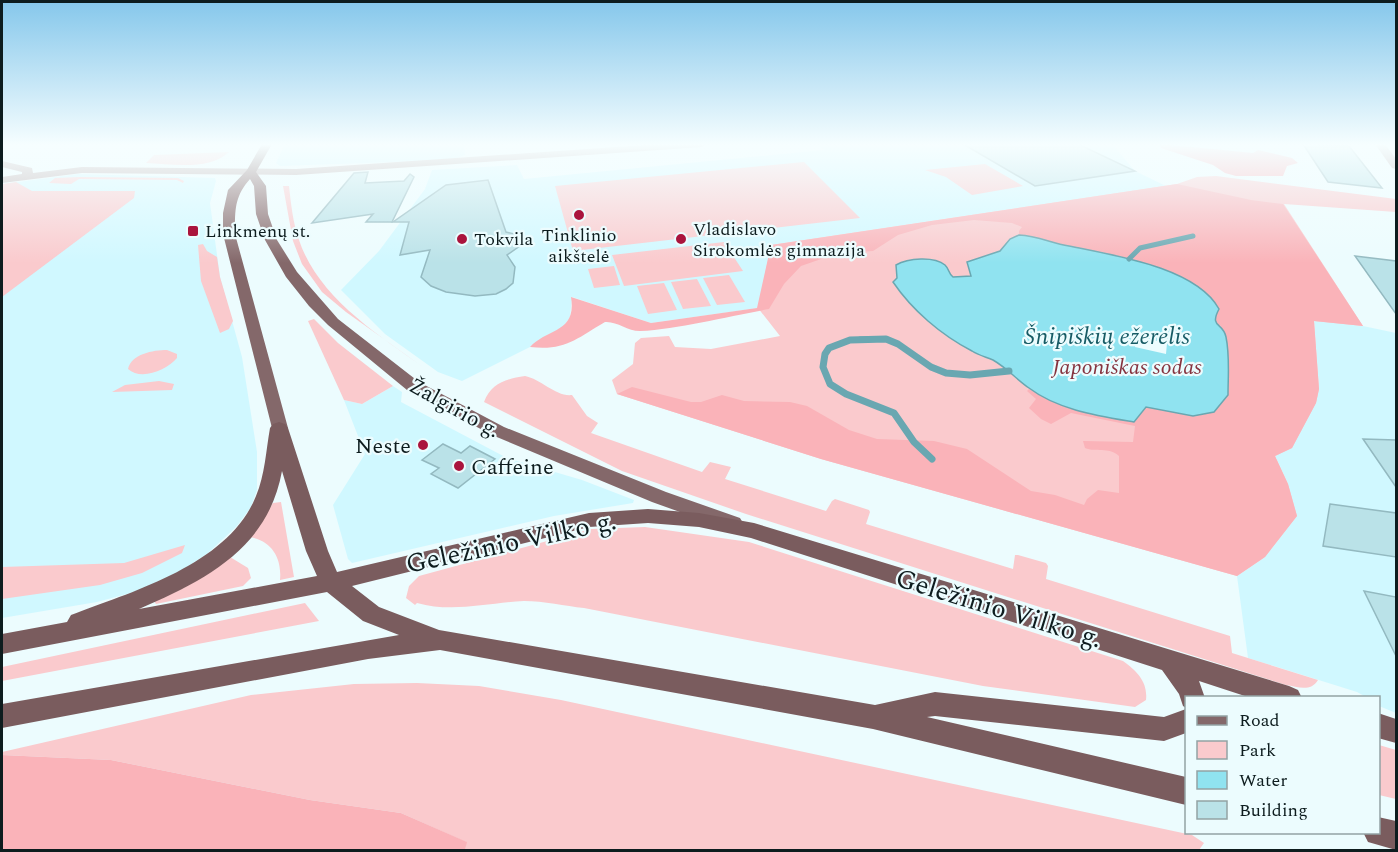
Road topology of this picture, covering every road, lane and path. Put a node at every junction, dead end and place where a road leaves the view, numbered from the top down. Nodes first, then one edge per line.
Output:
1 (240, 184) edge
2 (259, 184) edge
3 (279, 428) junction
4 (754, 531) junction
5 (331, 582) junction
6 (44, 636) junction
7 (440, 640) junction
8 (2, 644) edge
9 (1170, 661) junction
10 (1192, 696) edge
11 (1283, 696) edge
12 (2, 716) edge
13 (873, 717) junction
14 (1185, 721) edge
15 (1380, 726) edge
16 (1396, 731) edge
17 (1185, 791) edge
18 (1380, 832) edge
19 (1396, 836) edge

1 - 3 main road
2 - 4 main road, Žalgirio g.
3 - 5 highway
3 - 6 highway
4 - 5 highway, Geležinio Vilko g.
4 - 9 highway, Geležinio Vilko g.
5 - 6 highway, Geležinio Vilko g.
5 - 7 highway
6 - 8 highway, Geležinio Vilko g.
7 - 12 highway
7 - 13 highway
9 - 10 highway
9 - 11 highway, Geležinio Vilko g.
13 - 14 highway
13 - 17 highway
15 - 16 highway
18 - 19 highway

